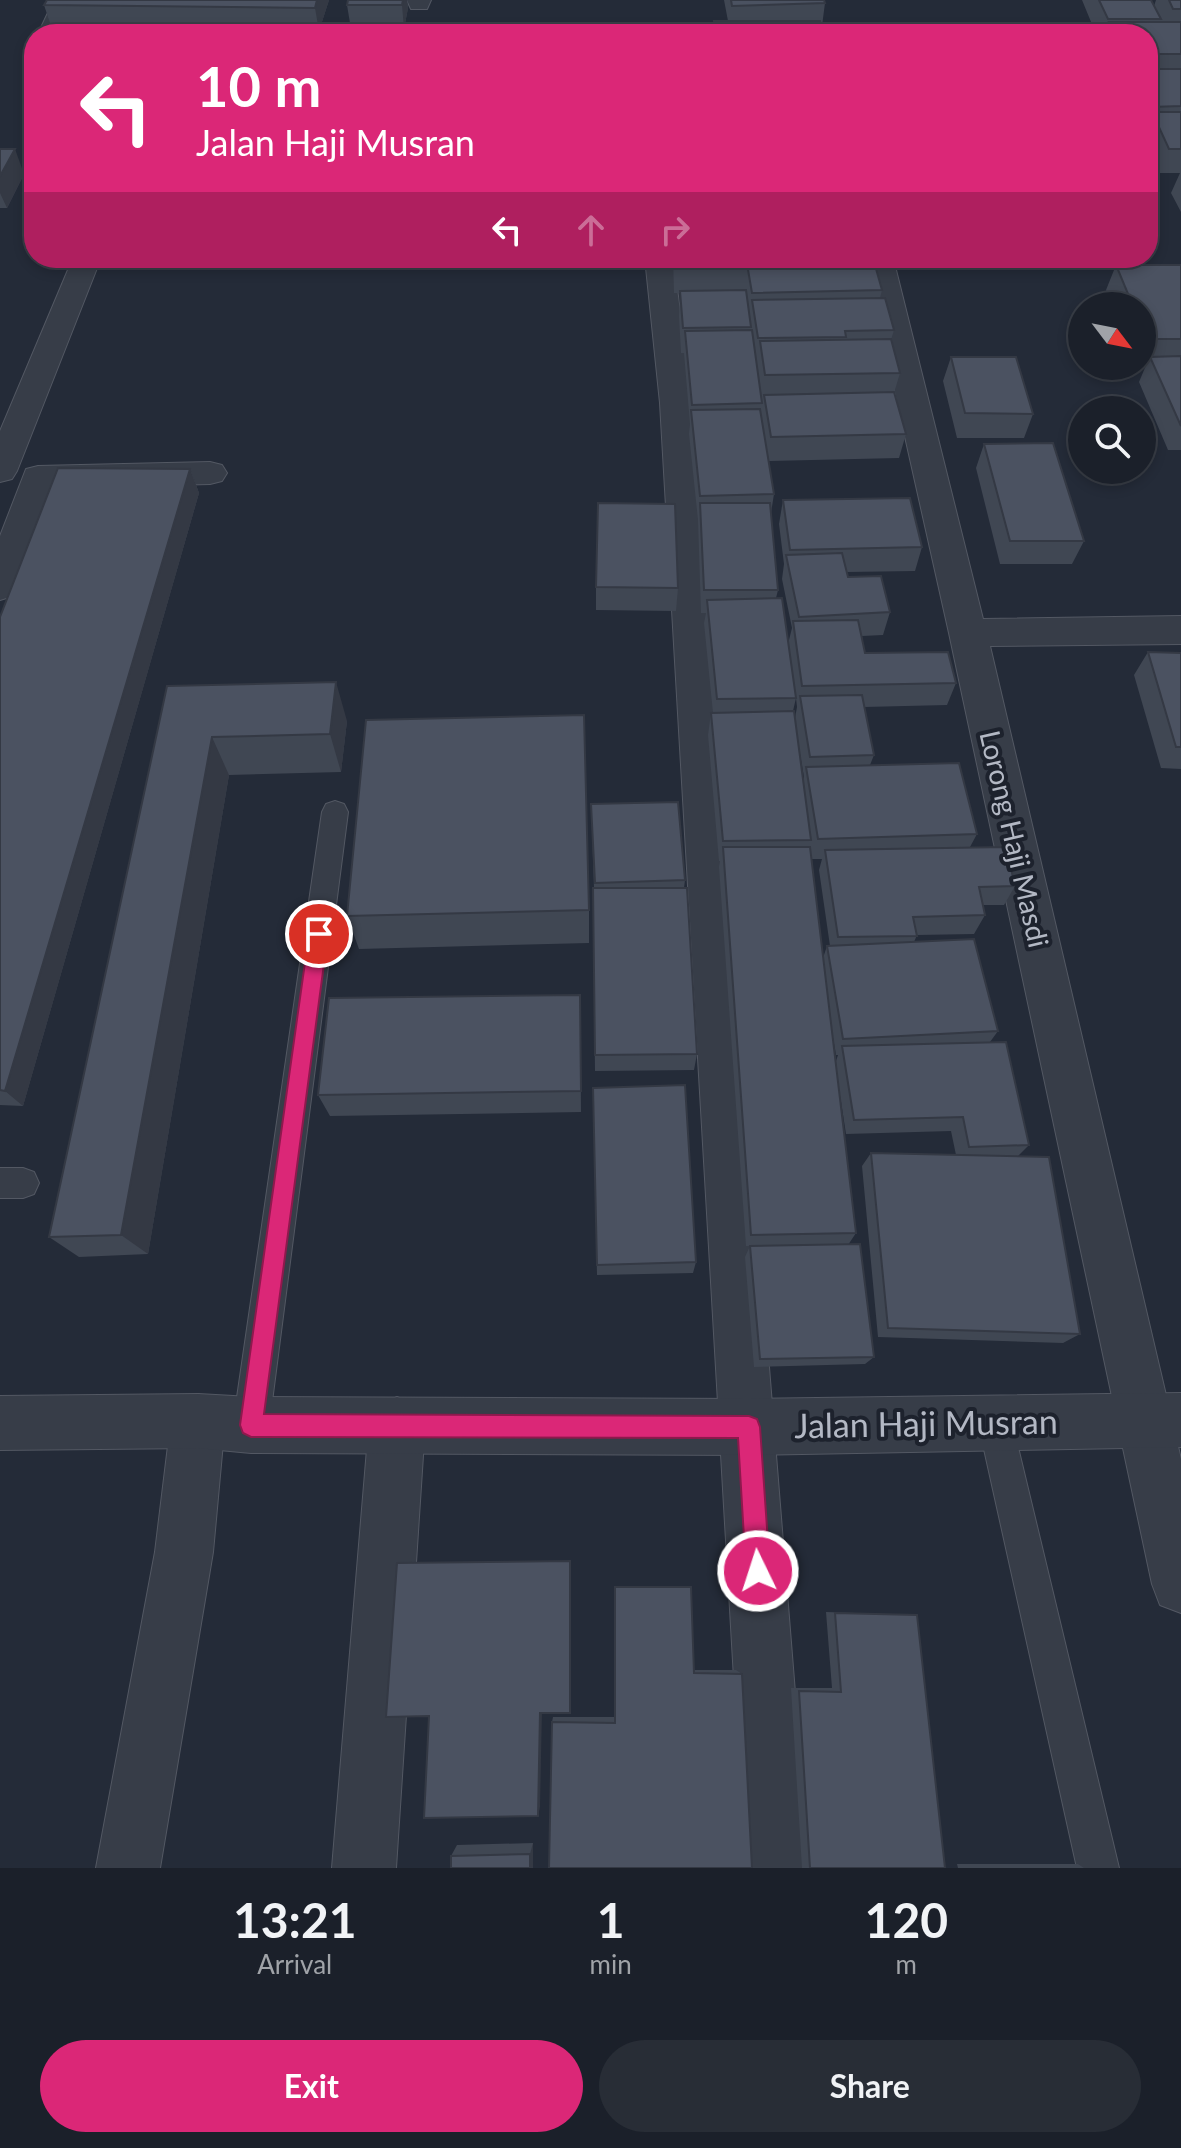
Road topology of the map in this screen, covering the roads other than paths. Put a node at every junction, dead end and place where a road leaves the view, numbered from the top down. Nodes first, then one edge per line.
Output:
1 (66, 0) edge
2 (55, 24) edge
3 (83, 268) edge
4 (660, 268) edge
5 (881, 268) edge
6 (0, 471) edge
7 (210, 473) dead end
8 (0, 587) edge
9 (1181, 630) edge
10 (968, 633) junction
11 (335, 812) dead end
12 (1162, 1420) edge
13 (995, 1422) junction
14 (0, 1423) edge
15 (251, 1425) junction
16 (397, 1425) junction
17 (749, 1427) junction
18 (197, 1443) junction
19 (1181, 1584) edge
20 (128, 1868) edge
21 (364, 1868) edge
22 (777, 1868) edge
23 (1098, 1868) edge

1 - 2 street
3 - 6 street
4 - 17 street
5 - 10 street, Lorong Haji Masdi
7 - 8 street
9 - 10 street
10 - 12 street, Lorong Haji Masdi
11 - 15 lane
12 - 13 street, Jalan Haji Musran
12 - 19 street, Lorong Haji Masdi
13 - 17 street, Jalan Haji Musran
13 - 23 lane
14 - 18 street, Jalan Haji Musran
15 - 16 street, Jalan Haji Musran
15 - 18 street, Jalan Haji Musran
16 - 17 street, Jalan Haji Musran
16 - 21 street
17 - 22 street
18 - 20 street

